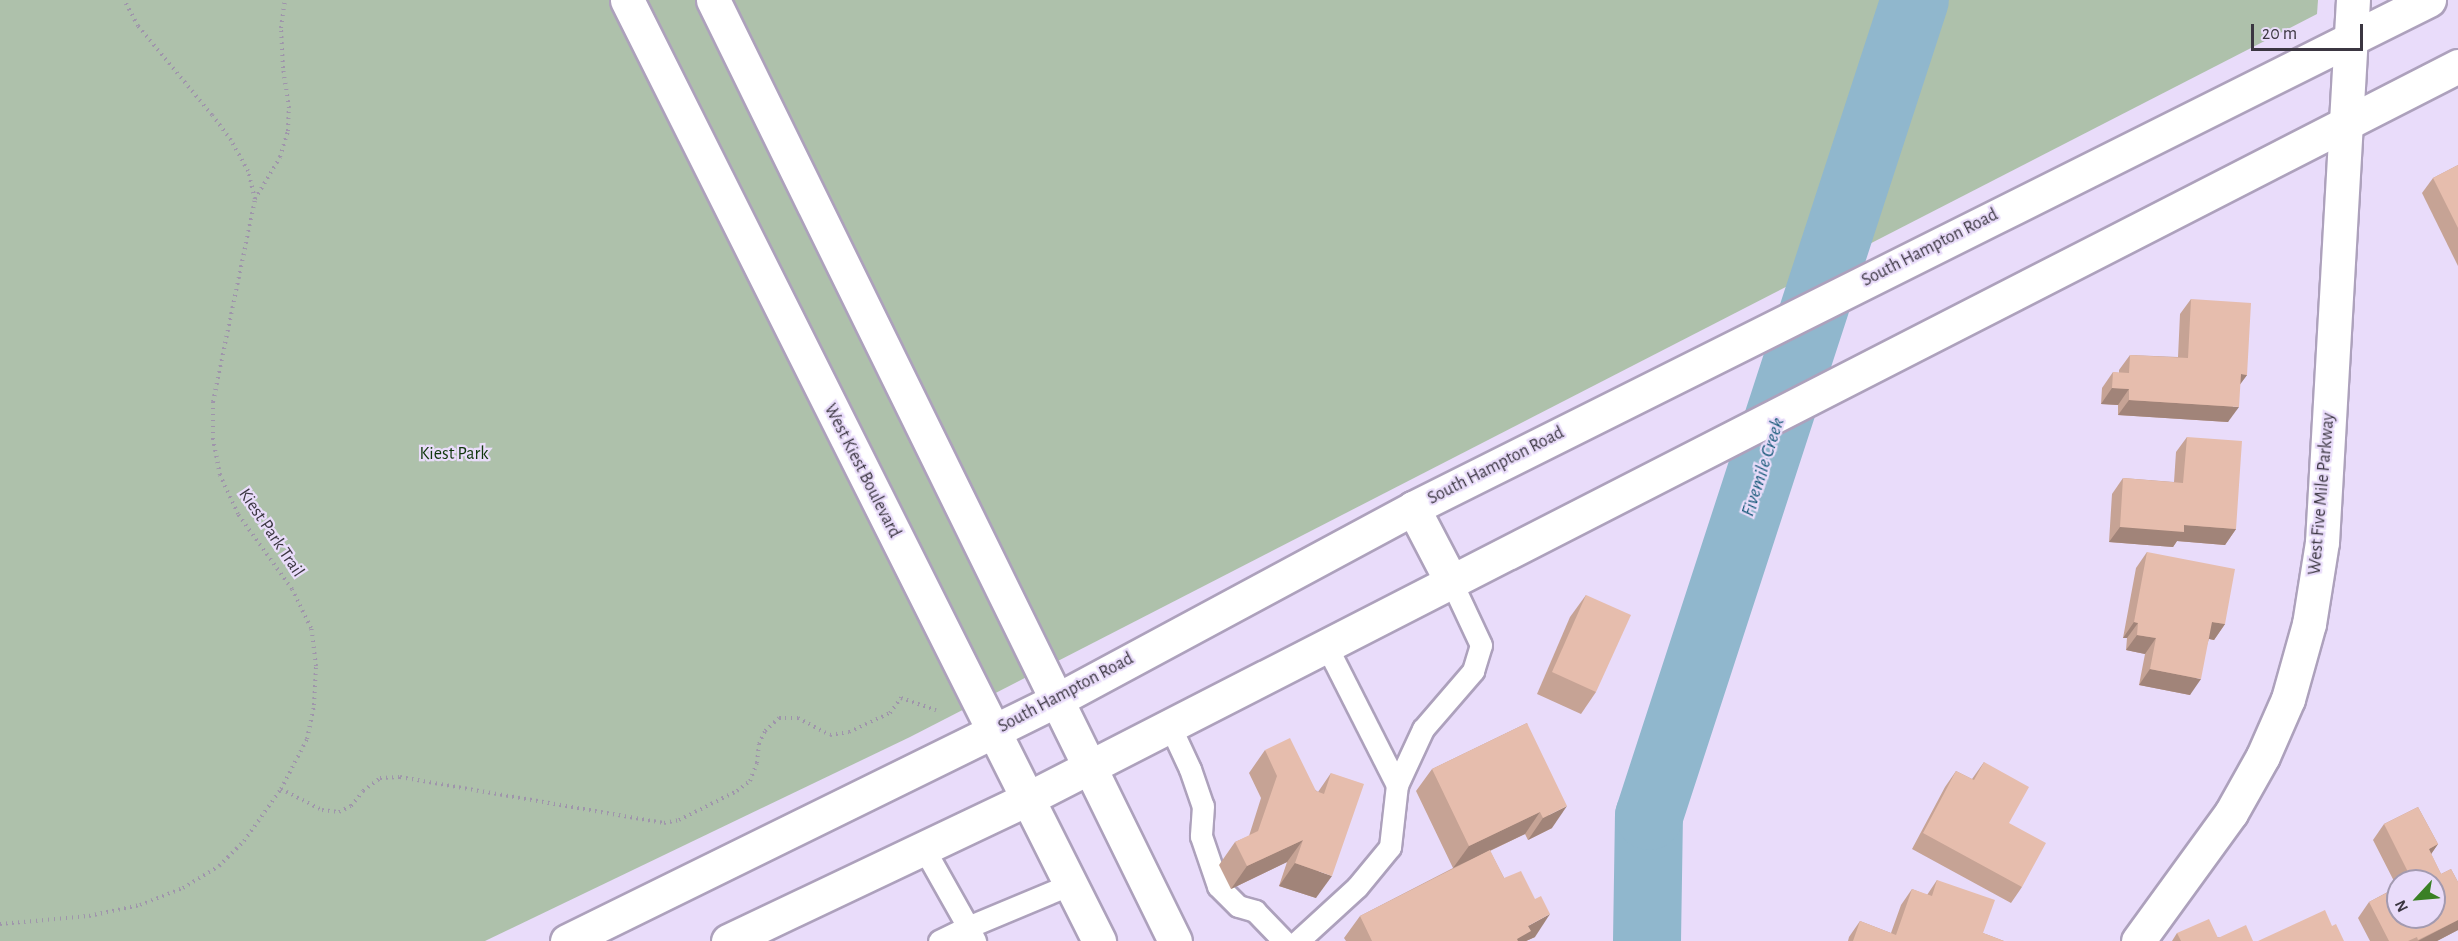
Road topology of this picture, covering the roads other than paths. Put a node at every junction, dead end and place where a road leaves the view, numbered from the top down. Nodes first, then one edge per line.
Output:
1 (627, 0) edge
2 (713, 0) edge
3 (2353, 0) edge
4 (2429, 0) edge
5 (2351, 39) junction
6 (2458, 66) edge
7 (2346, 122) junction
8 (1413, 508) junction
9 (1450, 581) junction
10 (1326, 645) junction
11 (1057, 700) junction
12 (1170, 726) junction
13 (993, 732) junction
14 (1090, 766) junction
15 (1397, 785) junction
16 (1027, 800) junction
17 (923, 848) junction
18 (1071, 884) junction
19 (971, 934) edge
20 (567, 941) edge
21 (728, 941) edge
22 (939, 941) edge
23 (1099, 941) edge
24 (1175, 941) edge
25 (1284, 941) edge
26 (1298, 941) edge
27 (2138, 941) edge

1 - 13 main road, West Kiest Boulevard
2 - 11 main road
3 - 5 main road, West Five Mile Parkway
4 - 5 main road, South Hampton Road
5 - 7 main road, West Five Mile Parkway
5 - 8 main road, South Hampton Road
6 - 7 main road
7 - 9 main road
7 - 27 main road, West Five Mile Parkway
8 - 9 main road
8 - 11 main road, South Hampton Road
9 - 10 main road
9 - 15 lane
10 - 12 main road
10 - 15 lane
11 - 13 main road, South Hampton Road
11 - 14 main road
12 - 14 main road
12 - 25 lane
13 - 16 main road, West Kiest Boulevard
13 - 20 main road, South Hampton Road
14 - 16 main road
14 - 24 main road
15 - 26 lane
16 - 17 main road
16 - 18 main road, West Kiest Boulevard
17 - 19 lane
17 - 21 main road
18 - 19 lane
18 - 23 main road, West Kiest Boulevard
19 - 22 lane

